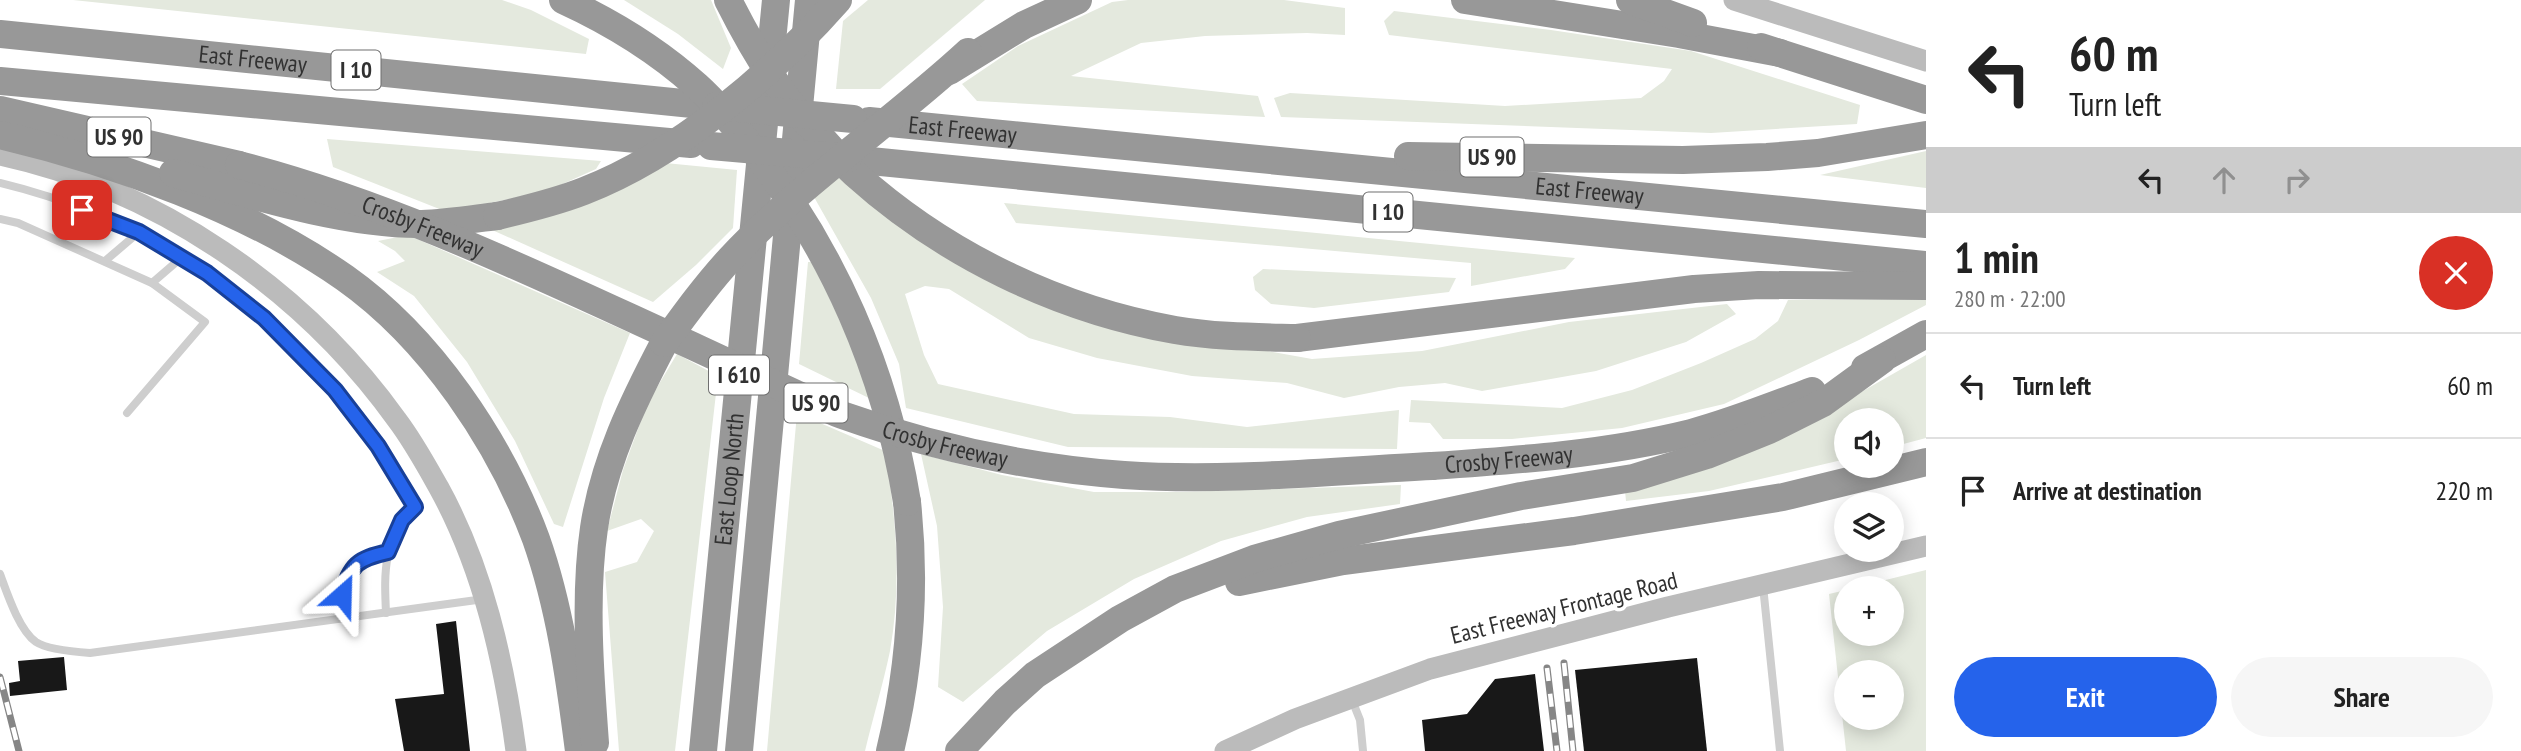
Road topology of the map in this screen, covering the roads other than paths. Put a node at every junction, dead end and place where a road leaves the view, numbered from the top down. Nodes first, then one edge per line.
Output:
1 (563, 0) edge
2 (728, 0) edge
3 (776, 0) edge
4 (809, 0) edge
5 (838, 0) edge
6 (1034, 0) edge
7 (1078, 0) edge
8 (1465, 0) edge
9 (1630, 0) edge
10 (1734, 0) edge
11 (0, 34) edge
12 (1780, 53) junction
13 (970, 55) junction
14 (1926, 61) edge
15 (0, 81) edge
16 (1926, 100) edge
17 (0, 110) edge
18 (0, 134) edge
19 (1926, 135) edge
20 (1216, 153) junction
21 (0, 155) edge
22 (0, 183) edge
23 (0, 219) edge
24 (1926, 224) edge
25 (139, 232) junction
26 (181, 258) junction
27 (105, 261) junction
28 (1926, 265) edge
29 (152, 283) junction
30 (1926, 286) edge
31 (1926, 334) edge
32 (1820, 396) junction
33 (127, 413) dead end
34 (1926, 462) edge
35 (1926, 546) edge
36 (388, 552) junction
37 (0, 574) edge
38 (1763, 586) junction
39 (484, 599) junction
40 (386, 612) junction
41 (345, 618) junction
42 (1071, 649) junction
43 (1351, 697) junction
44 (516, 751) edge
45 (579, 751) edge
46 (596, 751) edge
47 (703, 751) edge
48 (739, 751) edge
49 (890, 751) edge
50 (959, 751) edge
51 (1226, 751) edge
52 (1363, 751) edge
53 (1780, 751) edge

1 - 49 highway, bridge
2 - 30 highway, bridge
3 - 47 highway, East Loop North / I 610
4 - 48 highway, East Loop North / I 610
5 - 18 highway, bridge
6 - 13 highway
7 - 13 highway
8 - 12 highway
9 - 12 highway
10 - 14 main road
11 - 20 highway, East Freeway / I 10, bridge
12 - 16 highway
13 - 46 highway, bridge
15 - 28 highway, East Freeway / I 10, bridge
17 - 32 highway, Crosby Freeway / US 90, bridge
18 - 45 highway
19 - 20 highway, US 90
20 - 24 highway, East Freeway / I 10
21 - 39 main road
22 - 25 lane
23 - 27 lane
25 - 26 lane
25 - 27 lane
26 - 29 lane
26 - 36 lane
27 - 29 lane
29 - 33 lane
31 - 32 highway
32 - 42 highway
34 - 42 highway
35 - 38 main road, East Freeway Frontage Road
36 - 40 lane
36 - 41 lane
37 - 41 lane
38 - 43 main road, East Freeway Frontage Road
38 - 53 lane
39 - 40 lane
39 - 44 main road
40 - 41 lane
42 - 50 highway
43 - 51 main road, East Freeway Frontage Road
43 - 52 lane

